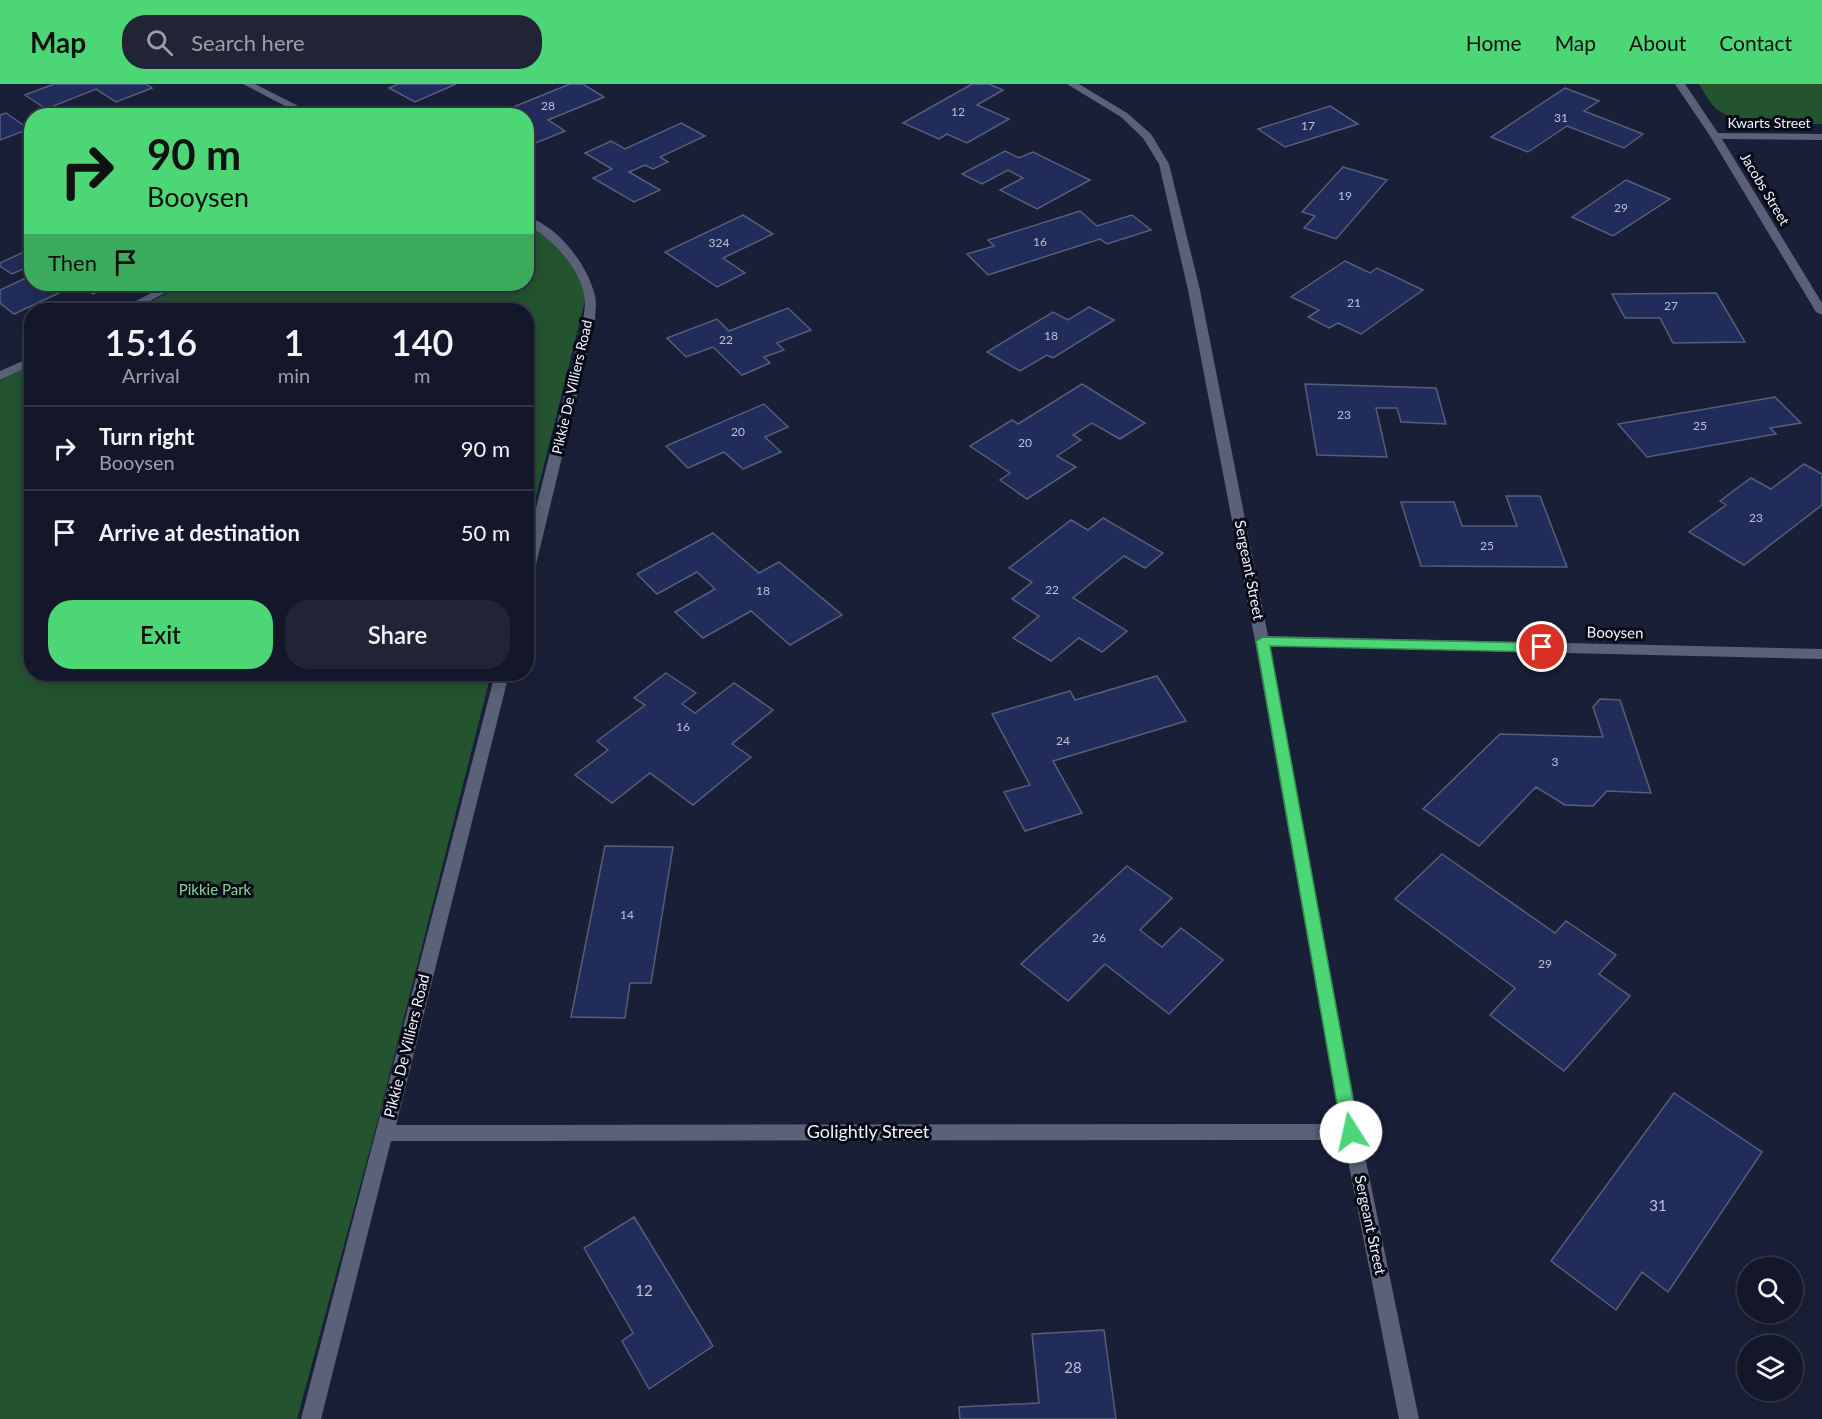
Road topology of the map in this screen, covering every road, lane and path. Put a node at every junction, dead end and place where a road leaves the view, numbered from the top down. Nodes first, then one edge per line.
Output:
1 (248, 84) edge
2 (1072, 84) edge
3 (1680, 84) edge
4 (297, 108) edge
5 (1715, 136) junction
6 (1822, 137) edge
7 (534, 225) edge
8 (162, 291) edge
9 (139, 303) edge
10 (1822, 312) edge
11 (24, 364) edge
12 (0, 376) edge
13 (534, 544) edge
14 (1263, 641) junction
15 (1822, 654) edge
16 (500, 681) edge
17 (1351, 1132) junction
18 (385, 1133) junction
19 (311, 1419) edge
20 (1409, 1419) edge

1 - 4 street
2 - 14 street, Sergeant Street
3 - 5 street, Jacobs Street
5 - 6 street, Kwarts Street
5 - 10 street, Jacobs Street
7 - 13 street, Pikkie De Villiers Road
8 - 9 street
11 - 12 street
14 - 15 street, Booysen
14 - 17 street, Sergeant Street
16 - 18 street, Pikkie De Villiers Road
17 - 18 street, Golightly Street
17 - 20 street, Sergeant Street
18 - 19 street, Pikkie De Villiers Road

